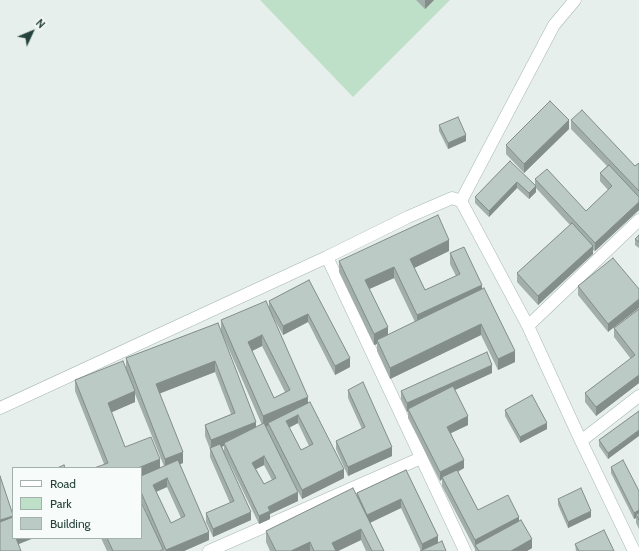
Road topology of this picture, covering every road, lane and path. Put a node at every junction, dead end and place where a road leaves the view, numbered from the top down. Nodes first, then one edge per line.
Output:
1 (575, 0) edge
2 (461, 202) junction
3 (639, 220) edge
4 (327, 257) junction
5 (528, 326) junction
6 (639, 396) edge
7 (0, 408) edge
8 (581, 441) junction
9 (421, 458) junction
10 (209, 551) edge
11 (465, 551) edge
12 (634, 551) edge

1 - 2 street
2 - 4 street
2 - 5 street
3 - 5 street
4 - 7 street
4 - 9 street
5 - 8 street
6 - 8 street
8 - 12 street
9 - 10 street
9 - 11 street

